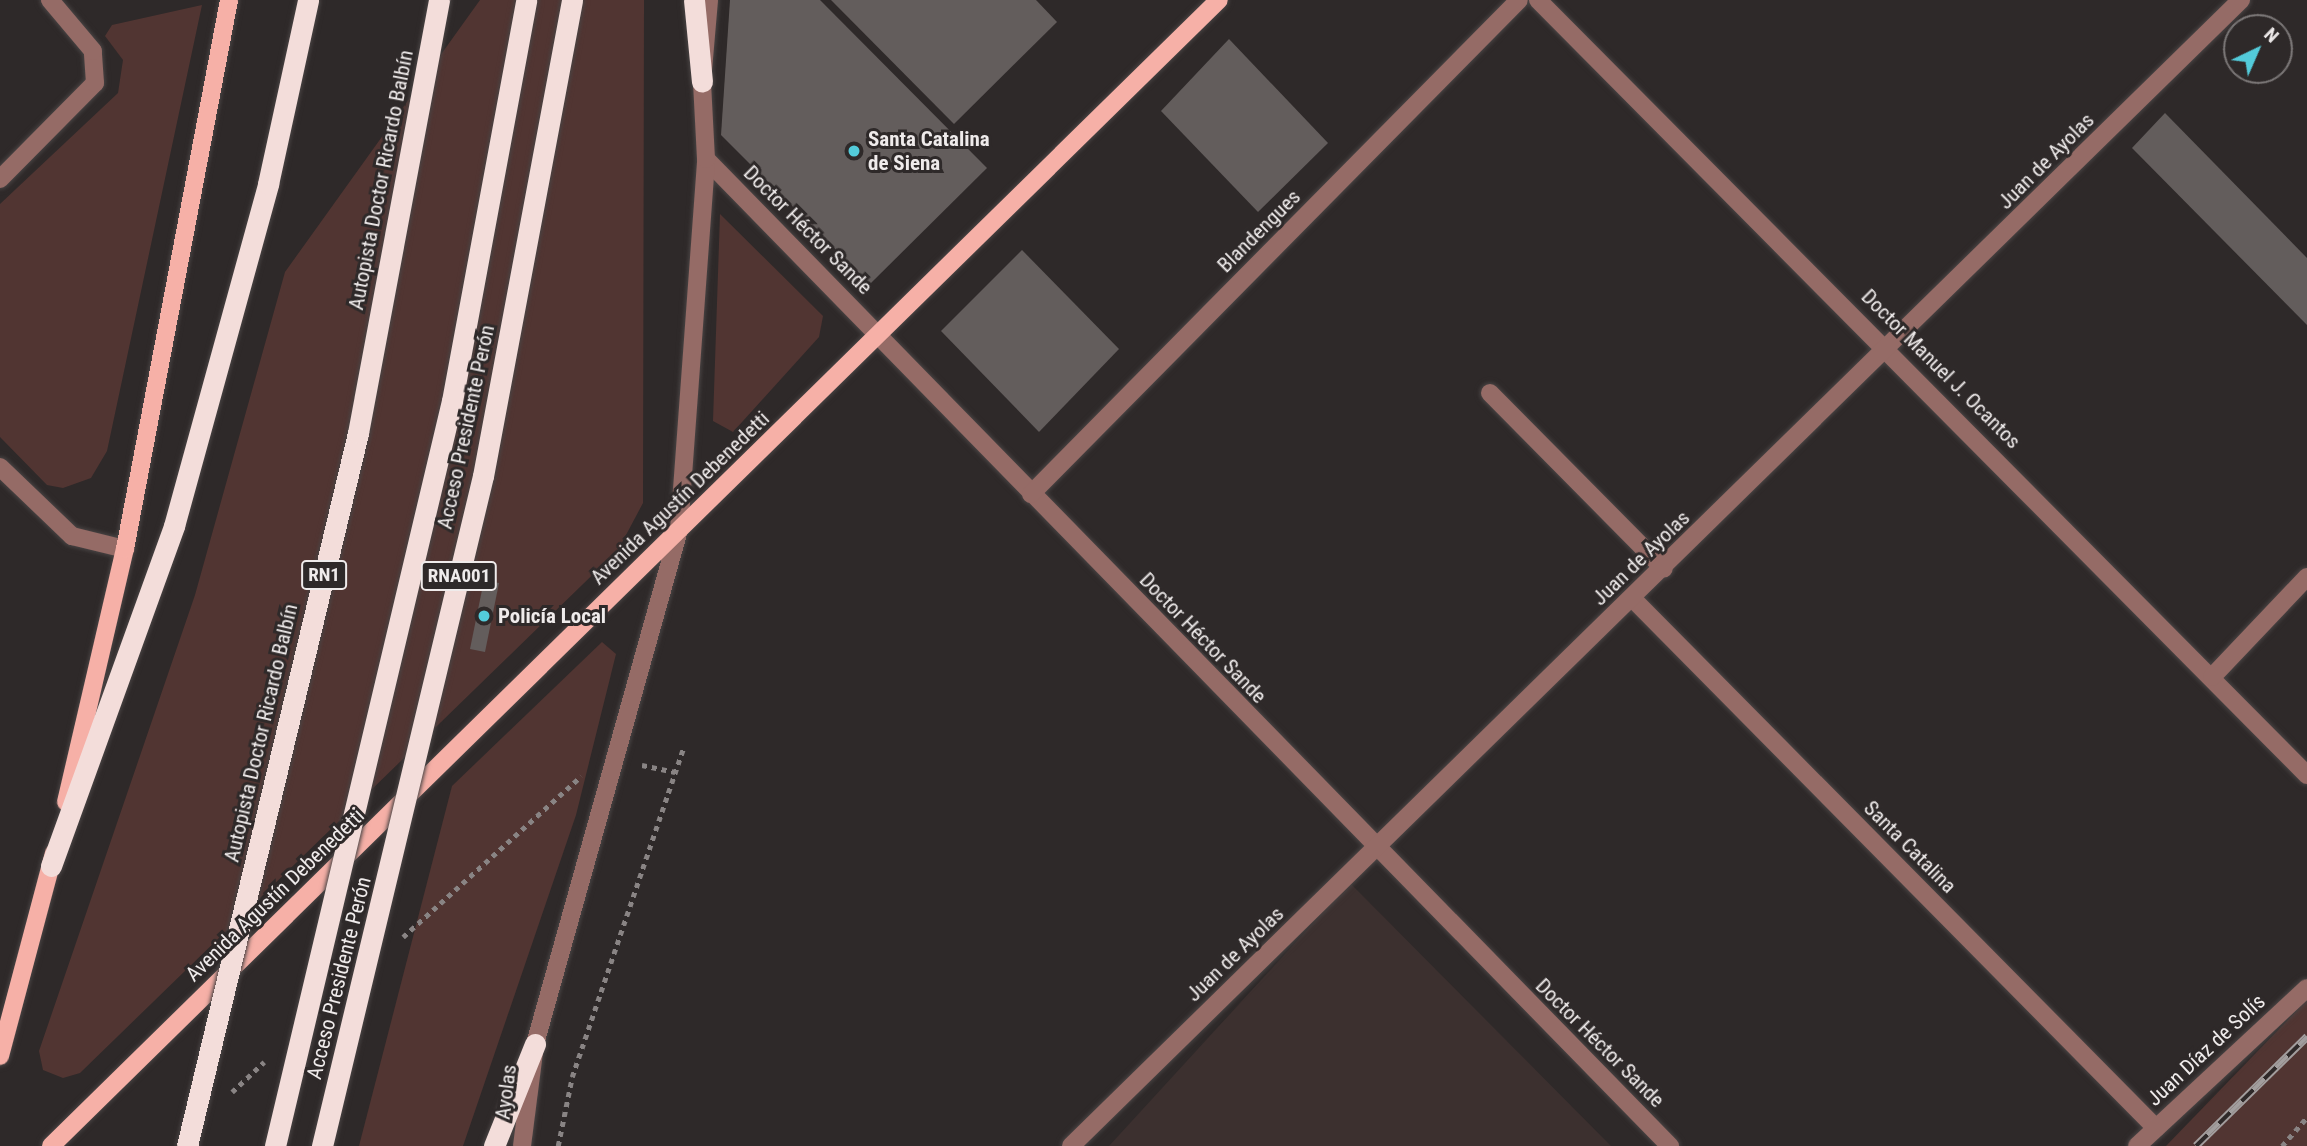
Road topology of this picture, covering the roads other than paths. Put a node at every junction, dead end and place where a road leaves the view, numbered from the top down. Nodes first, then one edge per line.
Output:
1 (50, 0) edge
2 (229, 0) edge
3 (308, 0) edge
4 (439, 0) edge
5 (526, 0) edge
6 (572, 0) edge
7 (694, 0) edge
8 (709, 0) edge
9 (1219, 0) edge
10 (1519, 0) edge
11 (1538, 0) edge
12 (2241, 0) edge
13 (702, 82) junction
14 (706, 159) junction
15 (0, 179) edge
16 (880, 335) junction
17 (1889, 348) junction
18 (1490, 393) dead end
19 (0, 467) edge
20 (1031, 494) junction
21 (679, 530) junction
22 (125, 549) junction
23 (1664, 569) junction
24 (2307, 577) edge
25 (1633, 599) junction
26 (2212, 677) junction
27 (2307, 775) edge
28 (1376, 848) junction
29 (51, 866) junction
30 (2307, 988) edge
31 (535, 1044) junction
32 (0, 1056) edge
33 (2156, 1128) junction
34 (51, 1146) edge
35 (187, 1146) edge
36 (275, 1146) edge
37 (322, 1146) edge
38 (494, 1146) edge
39 (522, 1146) edge
40 (1071, 1146) edge
41 (1670, 1146) edge
42 (2137, 1146) edge

1 - 15 street
2 - 22 main road
3 - 29 highway
4 - 35 highway, Autopista Doctor Ricardo Balbín / RN1, bridge
5 - 36 highway, bridge
6 - 37 highway, Acceso Presidente Perón / RNA001, bridge
7 - 13 highway
8 - 13 street, Ayolas
9 - 16 main road, Avenida Agustín Debenedetti
10 - 20 street, Blandengues
11 - 17 street, Doctor Manuel J. Ocantos
12 - 17 street, Juan de Ayolas
13 - 14 street, Ayolas
14 - 16 street, Doctor Héctor Sande
14 - 21 street, Ayolas
16 - 20 street, Doctor Héctor Sande
16 - 21 main road, Avenida Agustín Debenedetti
17 - 23 street, Juan de Ayolas
17 - 26 street, Doctor Manuel J. Ocantos
18 - 23 street
19 - 22 street
20 - 28 street, Doctor Héctor Sande
21 - 31 street, Ayolas
21 - 34 main road, Avenida Agustín Debenedetti
22 - 29 main road
23 - 25 street, Juan de Ayolas
24 - 26 street
25 - 28 street, Juan de Ayolas
25 - 33 street, Santa Catalina
26 - 27 street, Doctor Manuel J. Ocantos
28 - 40 street, Juan de Ayolas
28 - 41 street, Doctor Héctor Sande
29 - 32 main road
30 - 33 street, Juan Díaz de Solís
31 - 38 highway
31 - 39 street, Ayolas
33 - 42 street, Juan Díaz de Solís

